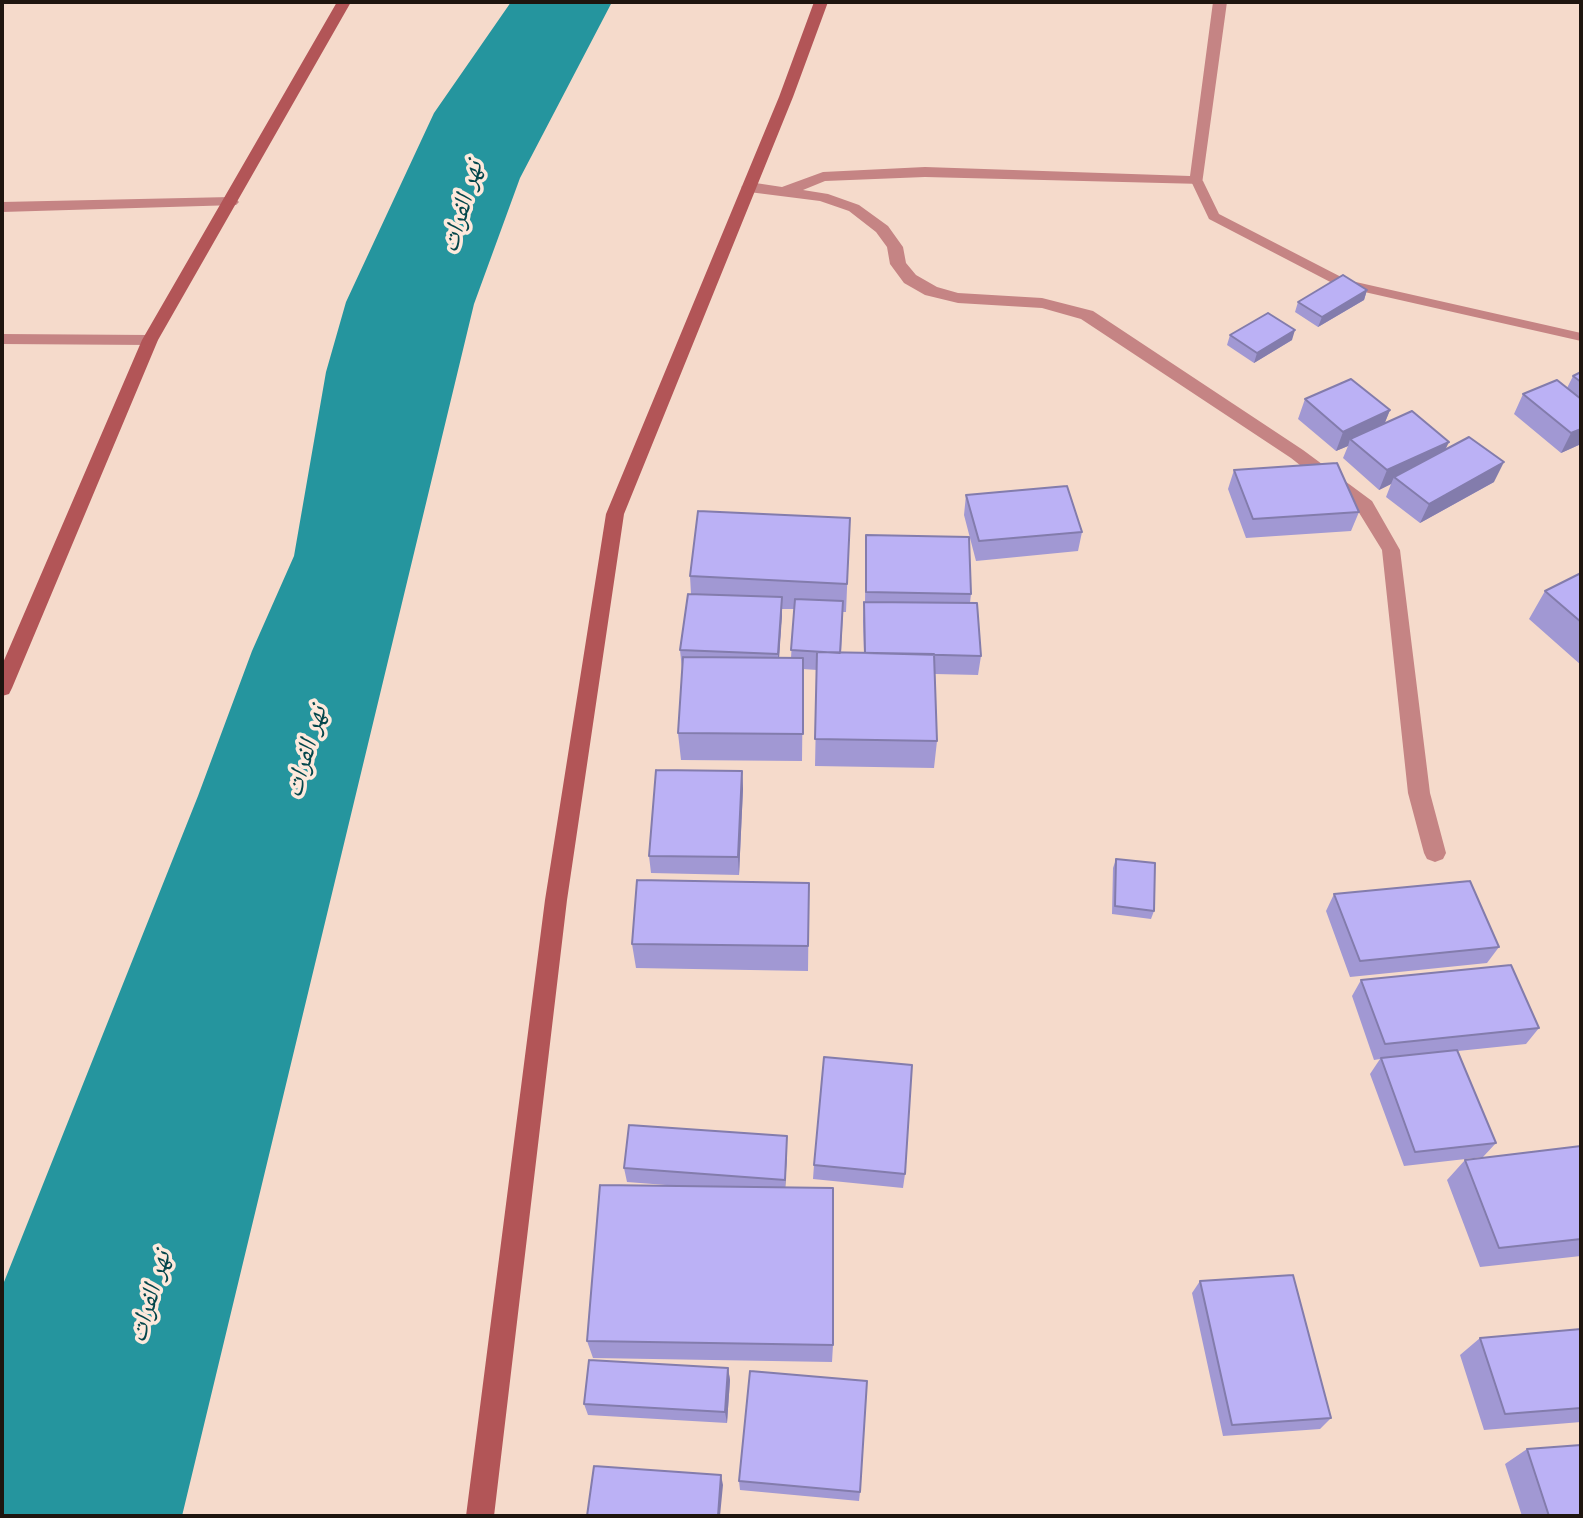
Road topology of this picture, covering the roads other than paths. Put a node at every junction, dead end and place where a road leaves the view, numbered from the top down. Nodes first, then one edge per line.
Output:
1 (344, 2) edge
2 (821, 2) edge
3 (1220, 2) edge
4 (1197, 181) junction
5 (749, 187) junction
6 (788, 190) junction
7 (231, 202) junction
8 (2, 207) edge
9 (1581, 337) edge
10 (2, 339) edge
11 (150, 340) junction
12 (2, 688) edge
13 (1435, 853) dead end
14 (480, 1516) edge

1 - 7 street
2 - 5 street
3 - 4 street
4 - 6 street
4 - 9 lane
5 - 6 street
5 - 14 street
6 - 13 street
7 - 8 street
7 - 11 street
10 - 11 street
11 - 12 street

